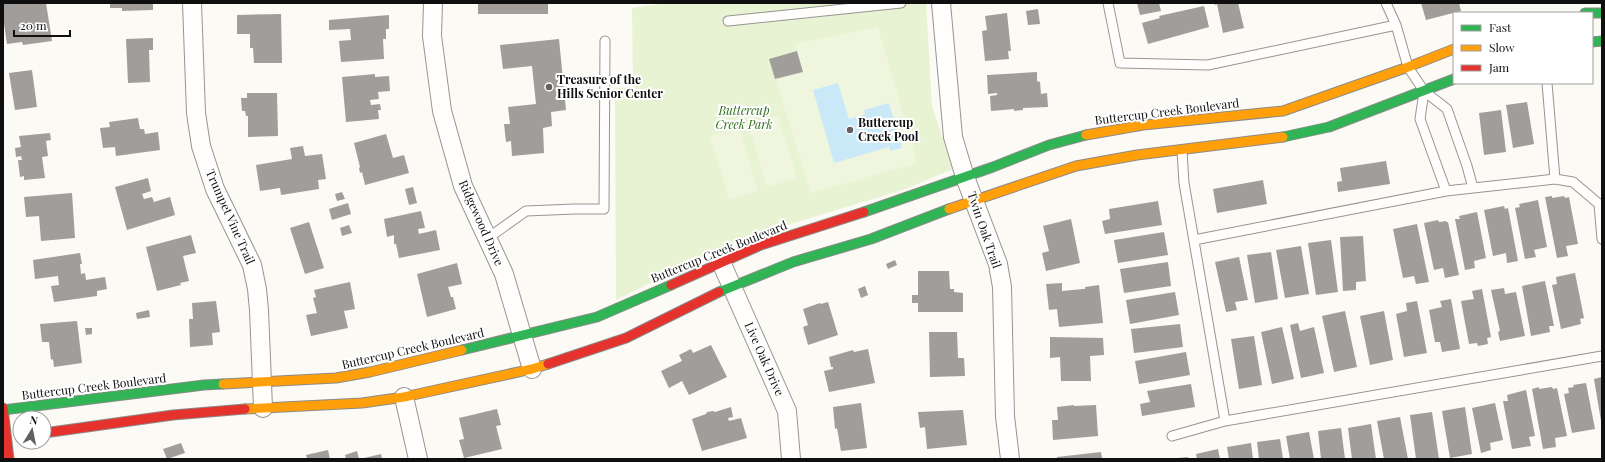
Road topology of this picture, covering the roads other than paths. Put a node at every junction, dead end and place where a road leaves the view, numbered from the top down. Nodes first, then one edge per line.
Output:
1 (192, 3) edge
2 (433, 3) edge
3 (901, 3) edge
4 (941, 3) edge
5 (1108, 3) edge
6 (1386, 3) edge
7 (728, 21) dead end
8 (1396, 25) junction
9 (605, 41) dead end
10 (1453, 49) edge
11 (1408, 67) junction
12 (1453, 79) edge
13 (1547, 84) edge
14 (1424, 91) junction
15 (1182, 151) junction
16 (965, 177) junction
17 (1555, 178) junction
18 (1472, 188) junction
19 (1446, 191) junction
20 (974, 200) junction
21 (488, 238) junction
22 (1602, 239) edge
23 (1194, 240) junction
24 (721, 262) junction
25 (731, 286) junction
26 (522, 336) junction
27 (1602, 356) edge
28 (532, 369) junction
29 (262, 382) junction
30 (404, 397) junction
31 (263, 408) junction
32 (3, 410) edge
33 (1225, 421) junction
34 (52, 431) edge
35 (1172, 436) dead end
36 (8, 438) edge
37 (9, 459) edge
38 (418, 459) edge
39 (791, 459) edge
40 (1010, 459) edge

1 - 29 street, Trumpet Vine Trail
2 - 21 street, Ridgewood Drive
3 - 7 lane
4 - 16 street, Twin Oak Trail
5 - 8 lane
6 - 8 lane
8 - 11 lane
9 - 21 lane
10 - 11 street, Buttercup Creek Boulevard
11 - 14 lane
11 - 16 street, Buttercup Creek Boulevard
12 - 14 street
13 - 17 lane
14 - 15 street
14 - 18 lane
14 - 19 lane
15 - 20 street
15 - 23 lane
16 - 20 street, Twin Oak Trail
16 - 24 street, Buttercup Creek Boulevard
17 - 18 lane
17 - 22 lane
18 - 19 lane
19 - 23 lane
20 - 25 street
20 - 40 street, Twin Oak Trail
21 - 26 street, Ridgewood Drive
23 - 33 lane
24 - 25 street, Live Oak Drive
24 - 26 street, Buttercup Creek Boulevard
25 - 28 street
25 - 39 street, Live Oak Drive
26 - 28 street, Ridgewood Drive
26 - 29 street, Buttercup Creek Boulevard
27 - 33 lane
28 - 30 street
29 - 31 street, Trumpet Vine Trail
29 - 32 street, Buttercup Creek Boulevard
30 - 31 street
30 - 38 street
31 - 34 street
32 - 36 street
33 - 35 lane
36 - 37 street

